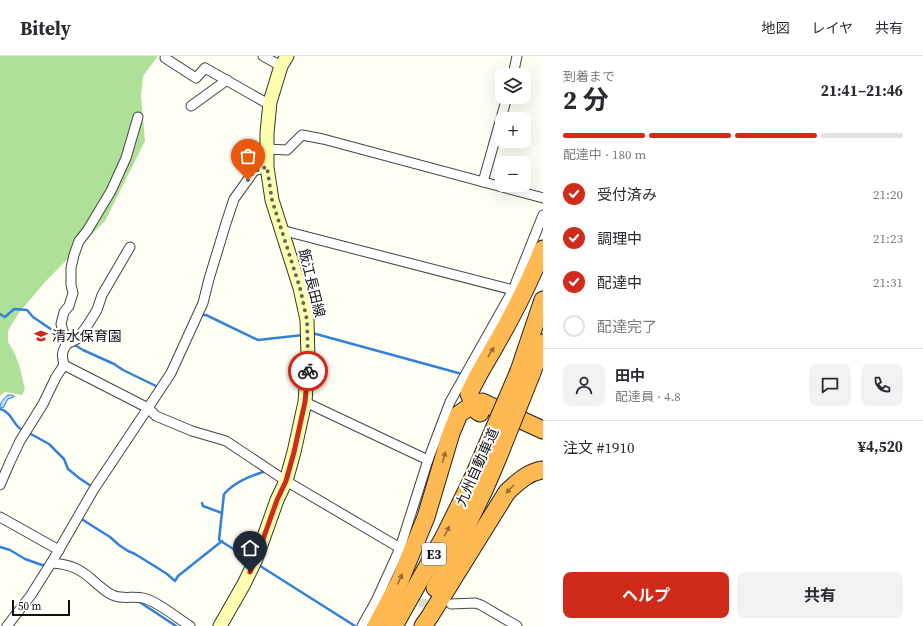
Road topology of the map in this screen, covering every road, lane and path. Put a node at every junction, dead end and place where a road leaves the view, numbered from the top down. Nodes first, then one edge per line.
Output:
1 (262, 56) edge
2 (516, 56) edge
3 (165, 58) dead end
4 (284, 61) edge
5 (514, 68) edge
6 (227, 80) junction
7 (505, 104) edge
8 (270, 105) junction
9 (191, 106) dead end
10 (138, 117) dead end
11 (267, 149) junction
12 (267, 167) junction
13 (483, 182) junction
14 (543, 198) edge
15 (543, 216) edge
16 (281, 230) junction
17 (130, 247) dead end
18 (543, 249) edge
19 (513, 290) junction
20 (543, 300) edge
21 (543, 343) edge
22 (68, 344) junction
23 (64, 365) junction
24 (525, 373) junction
25 (305, 402) junction
26 (474, 405) junction
27 (148, 408) junction
28 (543, 430) edge
29 (543, 440) edge
30 (428, 460) junction
31 (543, 470) edge
32 (286, 481) junction
33 (478, 484) junction
34 (0, 485) edge
35 (0, 517) edge
36 (400, 548) junction
37 (59, 550) junction
38 (50, 563) junction
39 (376, 601) junction
40 (388, 601) dead end
41 (451, 604) tunnel mouth
42 (8, 626) edge
43 (190, 626) edge
44 (220, 626) edge
45 (362, 626) edge
46 (376, 626) edge
47 (394, 626) edge
48 (414, 626) edge
49 (423, 626) edge
50 (517, 626) edge

1 - 4 street
2 - 5 street
3 - 6 street
4 - 8 main road, 飯江長田線
6 - 8 street
6 - 9 street
7 - 13 street
8 - 11 main road, 飯江長田線
10 - 22 street
11 - 12 main road, 飯江長田線
11 - 13 street
12 - 16 main road, 飯江長田線
12 - 27 street
13 - 14 street
15 - 19 street
16 - 19 street
16 - 25 main road, 飯江長田線
17 - 22 street
26 -> 18 highway
19 - 30 street
20 - 24 highway, 九州自動車道 / E3
21 - 24 highway, 九州自動車道 / E3
22 - 23 street
23 - 27 street
23 - 34 street
24 - 33 highway, 九州自動車道 / E3, bridge
25 - 30 street
25 - 32 main road, 飯江長田線
26 - 28 highway
26 - 29 highway
46 -> 26 highway
27 - 32 street
27 - 37 street
30 - 36 street
31 -> 49 highway
32 - 36 street
32 - 44 main road, 飯江長田線
47 -> 33 highway, 九州自動車道 / E3
33 - 48 highway, 九州自動車道 / E3
35 - 37 street
36 - 39 street
37 - 38 street
38 - 42 street
38 - 43 street
39 - 40 street
39 - 45 street
41 - 50 street

